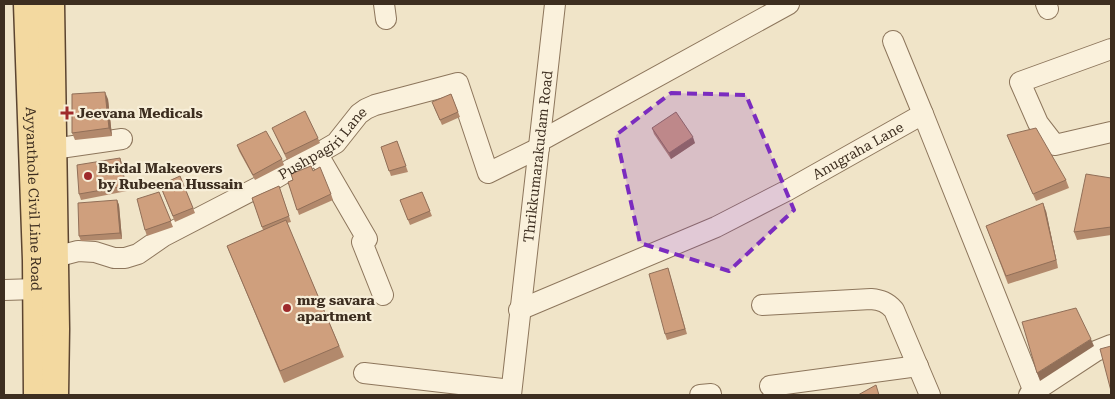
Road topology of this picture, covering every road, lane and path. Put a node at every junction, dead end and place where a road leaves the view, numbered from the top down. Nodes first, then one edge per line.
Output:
1 (27, 4) edge
2 (51, 4) edge
3 (555, 4) edge
4 (789, 4) edge
5 (892, 41) dead end
6 (1111, 49) edge
7 (923, 114) junction
8 (1111, 132) edge
9 (122, 139) dead end
10 (540, 144) junction
11 (318, 153) junction
12 (46, 157) junction
13 (54, 257) junction
14 (36, 289) junction
15 (4, 290) edge
16 (383, 295) dead end
17 (762, 305) dead end
18 (520, 310) junction
19 (1111, 345) edge
20 (918, 366) junction
21 (364, 372) dead end
22 (770, 386) dead end
23 (511, 393) edge
24 (1032, 394) edge
25 (38, 395) edge
26 (55, 395) edge
27 (930, 395) edge

1 - 12 main road, Ayyanthole Civil Line Road
2 - 12 main road, Ayyanthole Civil Line Road
3 - 10 street, Thrikkumarakudam Road
4 - 10 street
5 - 7 street
6 - 8 street
7 - 18 street, Anugraha Lane
7 - 24 street
9 - 12 street
10 - 11 street, Pushpagiri Lane
10 - 18 street, Thrikkumarakudam Road
11 - 13 street, Pushpagiri Lane
11 - 16 street
12 - 13 main road, Ayyanthole Civil Line Road
12 - 14 main road, Ayyanthole Civil Line Road
13 - 26 main road, Ayyanthole Civil Line Road
14 - 15 street
14 - 25 main road, Ayyanthole Civil Line Road
17 - 20 street
18 - 23 street, Thrikkumarakudam Road
19 - 24 street
20 - 22 street
20 - 27 street
21 - 23 street

